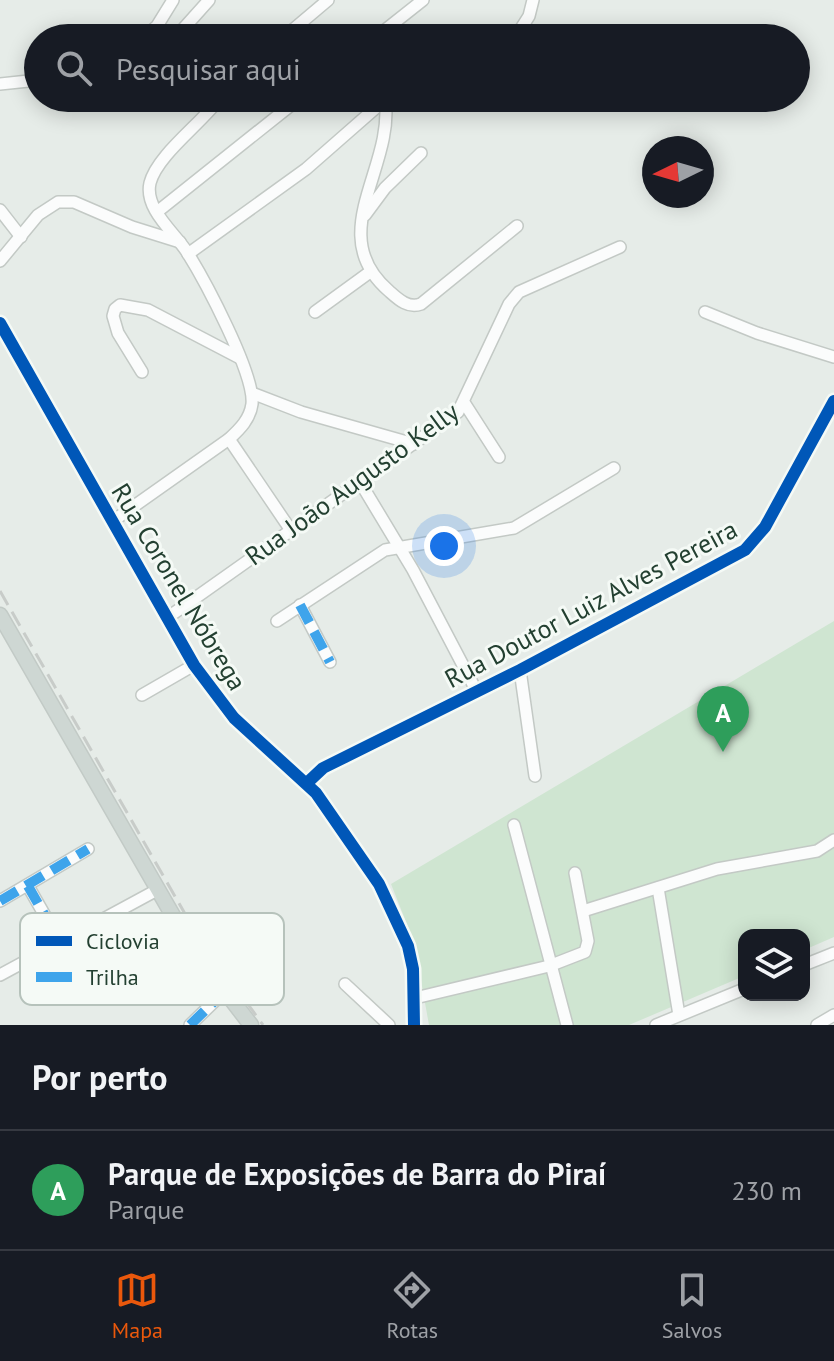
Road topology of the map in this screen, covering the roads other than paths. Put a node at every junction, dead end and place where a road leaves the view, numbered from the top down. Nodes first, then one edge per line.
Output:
1 (173, 0) edge
2 (209, 0) edge
3 (328, 0) edge
4 (423, 0) edge
5 (533, 0) edge
6 (158, 24) edge
7 (188, 24) edge
8 (300, 24) edge
9 (393, 24) edge
10 (524, 24) edge
11 (24, 81) edge
12 (0, 84) edge
13 (208, 112) edge
14 (282, 112) edge
15 (371, 112) edge
16 (386, 112) edge
17 (421, 153) dead end
18 (0, 210) edge
19 (157, 212) junction
20 (359, 221) junction
21 (517, 226) dead end
22 (21, 237) junction
23 (180, 242) junction
24 (620, 247) dead end
25 (188, 254) junction
26 (0, 261) edge
27 (370, 272) junction
28 (315, 312) dead end
29 (705, 312) dead end
30 (0, 323) edge
31 (834, 357) edge
32 (240, 358) junction
33 (142, 372) dead end
34 (252, 393) junction
35 (834, 401) edge
36 (465, 404) junction
37 (229, 439) junction
38 (414, 444) junction
39 (499, 457) dead end
40 (614, 468) dead end
41 (360, 482) junction
42 (113, 521) junction
43 (290, 529) junction
44 (399, 547) junction
45 (300, 605) junction
46 (0, 615) edge
47 (167, 618) junction
48 (277, 621) dead end
49 (330, 662) dead end
50 (194, 665) junction
51 (520, 670) junction
52 (477, 692) junction
53 (142, 695) dead end
54 (535, 776) dead end
55 (307, 783) junction
56 (514, 825) dead end
57 (834, 840) edge
58 (88, 849) dead end
59 (575, 873) dead end
60 (28, 886) junction
61 (658, 888) junction
62 (157, 890) junction
63 (0, 901) edge
64 (583, 911) junction
65 (43, 913) edge
66 (114, 913) edge
67 (172, 913) edge
68 (834, 953) edge
69 (810, 963) edge
70 (20, 964) edge
71 (549, 966) junction
72 (0, 975) edge
73 (345, 984) dead end
74 (738, 991) edge
75 (415, 998) junction
76 (211, 1005) edge
77 (234, 1005) edge
78 (679, 1015) junction
79 (834, 1015) edge
80 (190, 1025) edge
81 (251, 1025) edge
82 (389, 1025) edge
83 (414, 1025) edge
84 (567, 1025) edge
85 (656, 1025) edge
86 (817, 1025) edge

1 - 6 street
2 - 7 street
3 - 8 street
4 - 9 street
5 - 10 street
11 - 12 street
13 - 19 street
14 - 19 street
15 - 25 street
16 - 20 street
17 - 20 street
18 - 22 street
19 - 23 street
20 - 27 street
21 - 27 street
22 - 23 street
22 - 26 street
23 - 25 street
24 - 36 street, Rua João Augusto Kelly
25 - 32 street
27 - 28 street
29 - 31 street
30 - 42 street, Rua Coronel Nóbrega
32 - 33 street
32 - 34 street
34 - 37 street
34 - 38 street
35 - 51 street, Rua Doutor Luiz Alves Pereira
36 - 38 street, Rua João Augusto Kelly
36 - 39 street
37 - 42 street
37 - 43 street
38 - 41 street, Rua João Augusto Kelly
40 - 44 street
41 - 43 street, Rua João Augusto Kelly
41 - 44 street
42 - 47 street, Rua Coronel Nóbrega
43 - 47 street, Rua João Augusto Kelly
44 - 45 street
44 - 52 street
45 - 48 street
45 - 49 street
46 - 62 main road
47 - 50 street, Rua Coronel Nóbrega
50 - 53 street
50 - 55 street, Rua Coronel Nóbrega
51 - 52 street, Rua Doutor Luiz Alves Pereira
51 - 54 street
52 - 55 street, Rua Doutor Luiz Alves Pereira
55 - 75 street, Rua Coronel Nóbrega
56 - 71 street
57 - 61 street
58 - 60 street
59 - 64 street
60 - 63 street
60 - 65 street
61 - 64 street
61 - 78 street
62 - 66 street
62 - 67 main road
64 - 71 street
68 - 69 street
70 - 72 street
71 - 75 street
71 - 84 street
73 - 82 street
74 - 78 street
75 - 83 street, Rua Coronel Nóbrega
76 - 80 street
77 - 81 main road
78 - 85 street
79 - 86 street

